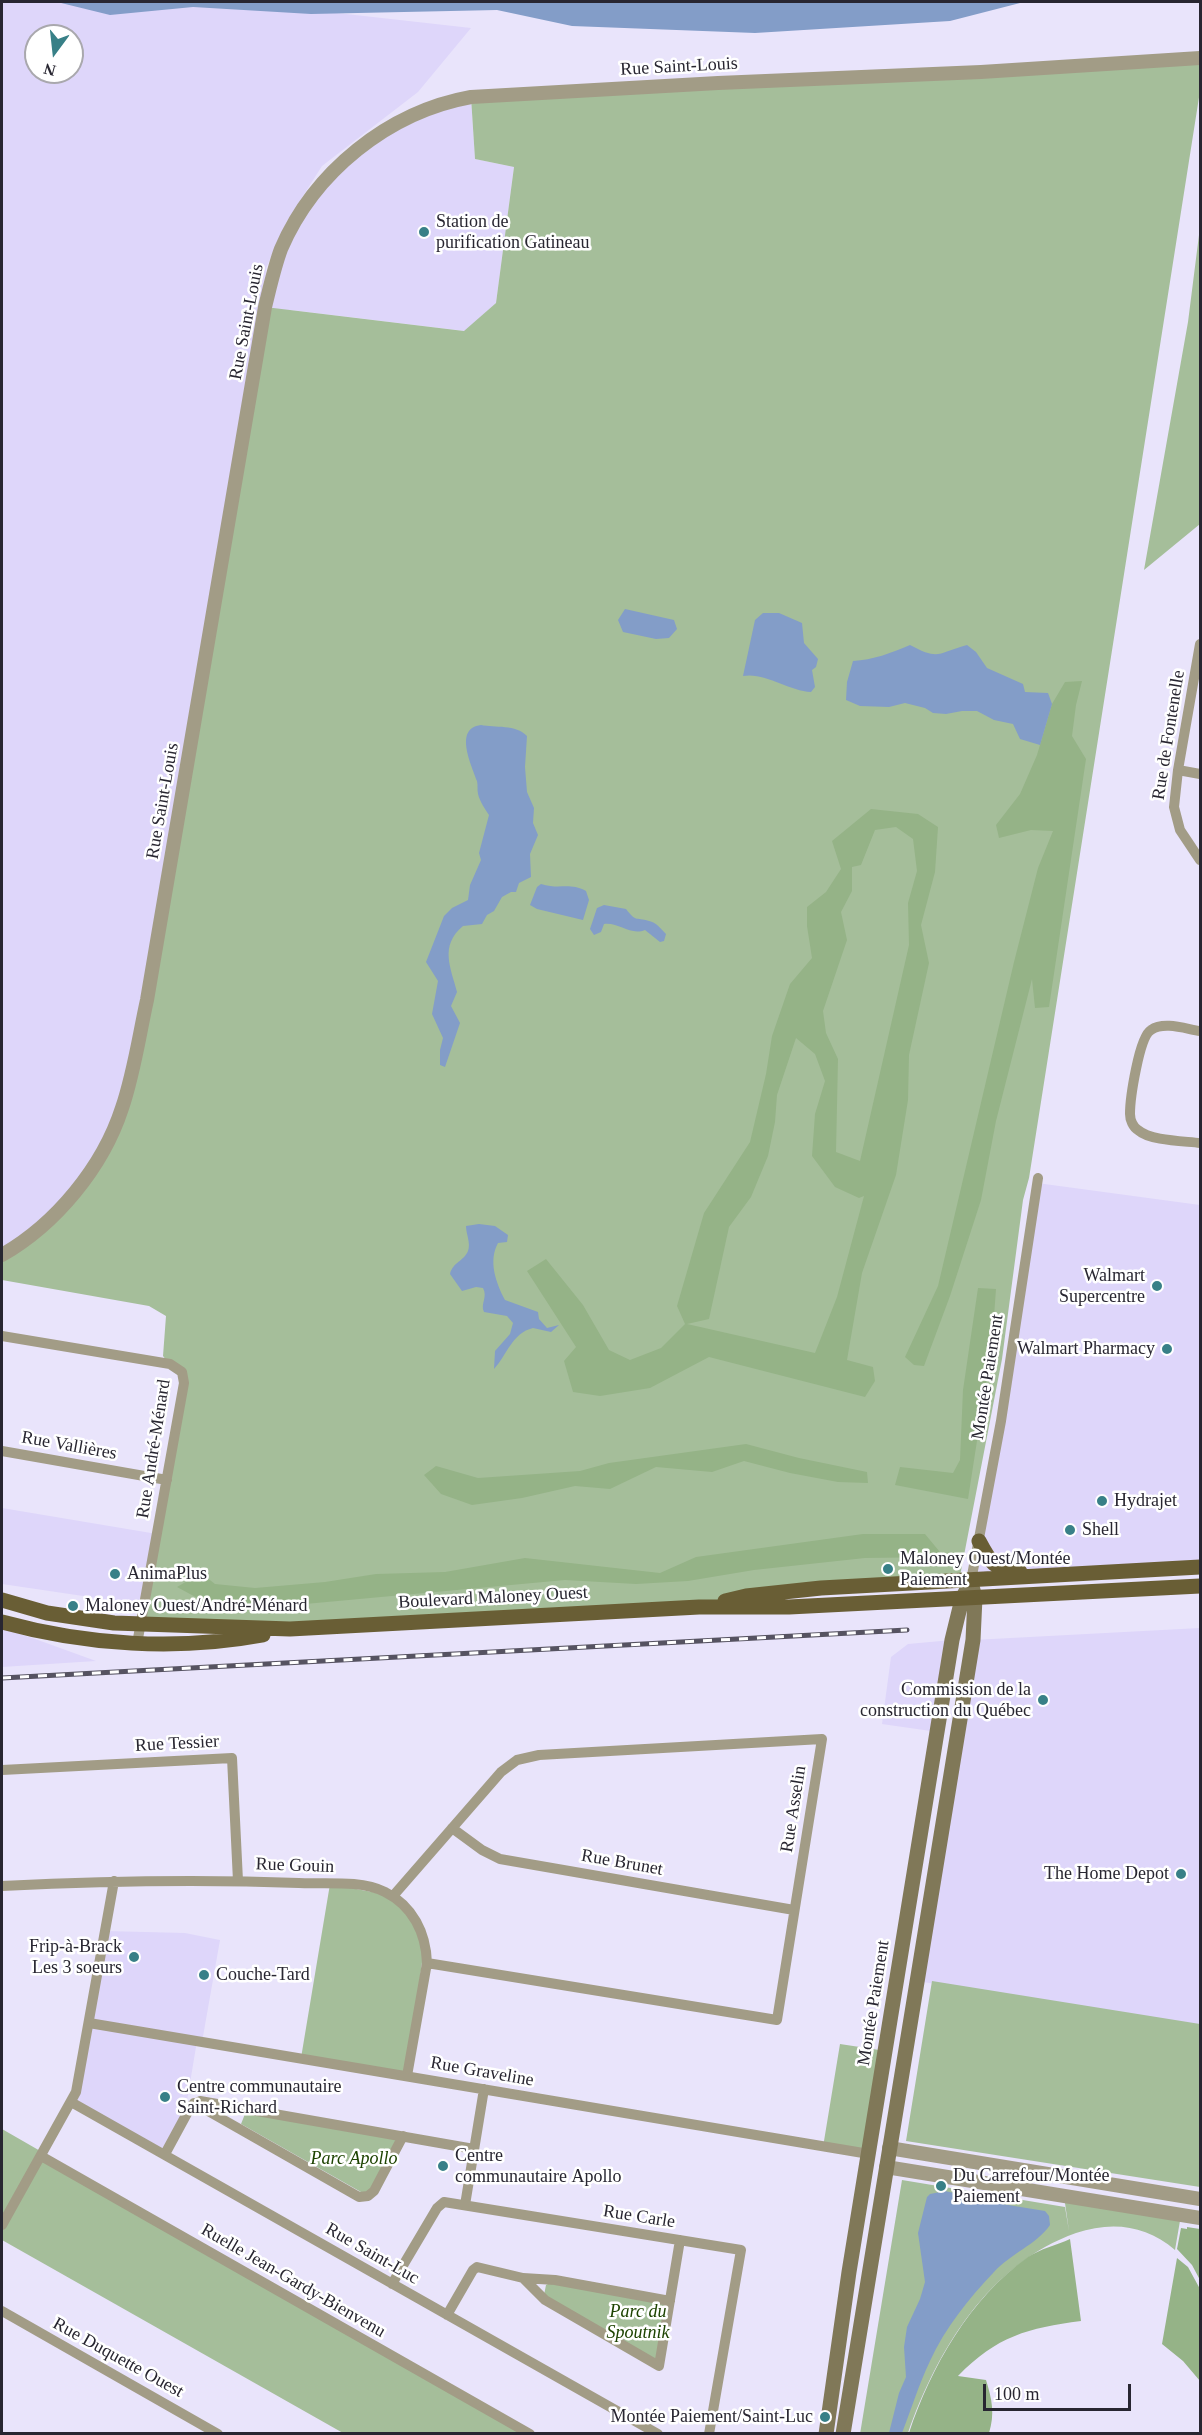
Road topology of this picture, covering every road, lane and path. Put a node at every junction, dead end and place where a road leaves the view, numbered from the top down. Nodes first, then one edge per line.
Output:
1 (1200, 58) edge
2 (1200, 644) edge
3 (1178, 770) junction
4 (1200, 774) edge
5 (1200, 860) edge
6 (1200, 1031) edge
7 (1200, 1143) edge
8 (1038, 1178) dead end
9 (2, 1255) edge
10 (2, 1336) edge
11 (2, 1451) edge
12 (167, 1480) junction
13 (979, 1541) junction
14 (1200, 1567) edge
15 (1058, 1575) junction
16 (971, 1581) junction
17 (1200, 1586) edge
18 (969, 1598) junction
19 (2, 1600) edge
20 (699, 1607) junction
21 (2, 1622) edge
22 (141, 1624) junction
23 (291, 1629) junction
24 (137, 1644) junction
25 (2, 1770) edge
26 (452, 1828) junction
27 (114, 1881) junction
28 (238, 1881) junction
29 (2, 1886) edge
30 (393, 1896) junction
31 (794, 1910) junction
32 (427, 1963) junction
33 (88, 2023) junction
34 (407, 2076) junction
35 (484, 2089) junction
36 (71, 2102) junction
37 (194, 2103) junction
38 (403, 2136) junction
39 (889, 2148) junction
40 (474, 2149) junction
41 (165, 2154) junction
42 (869, 2154) junction
43 (41, 2156) junction
44 (886, 2167) junction
45 (1200, 2199) edge
46 (465, 2205) junction
47 (1200, 2218) edge
48 (2, 2226) edge
49 (680, 2240) junction
50 (523, 2278) junction
51 (392, 2284) junction
52 (670, 2301) junction
53 (2, 2311) edge
54 (447, 2315) junction
55 (218, 2433) edge
56 (530, 2433) edge
57 (658, 2433) edge
58 (709, 2433) edge
59 (826, 2433) edge
60 (843, 2433) edge

1 - 9 street, Rue Saint-Louis
2 - 3 street, Rue de Fontenelle
3 - 4 street
3 - 5 street, Rue de Fontenelle
6 - 7 street
8 - 13 street, Montée Paiement
10 - 12 street, Rue André-Ménard
11 - 12 street, Rue Vallières
12 - 22 street, Rue André-Ménard
13 - 15 main road
13 - 16 street, Montée Paiement
14 - 15 main road, Boulevard Maloney Ouest
15 - 16 main road, Boulevard Maloney Ouest
16 - 18 main road, Montée Paiement
16 - 20 main road, Boulevard Maloney Ouest
17 - 18 main road, Boulevard Maloney Ouest
18 - 20 main road, Boulevard Maloney Ouest
18 - 39 main road, Montée Paiement
18 - 42 main road, Montée Paiement
19 - 22 main road, Boulevard Maloney Ouest
20 - 23 main road, Boulevard Maloney Ouest
21 - 24 main road, Boulevard Maloney Ouest
22 - 23 main road, Boulevard Maloney Ouest
22 - 24 street, Rue André-Ménard
23 - 24 main road, Boulevard Maloney Ouest
25 - 28 street, Rue Tessier
26 - 30 street, Rue Asselin
26 - 31 street, Rue Brunet
26 - 31 street, Rue Asselin
27 - 28 street, Rue Gouin
27 - 29 street, Rue Gouin
27 - 33 street
28 - 30 street, Rue Gouin
30 - 32 street, Rue Gouin
31 - 32 street, Rue Asselin
32 - 34 street, Rue Gouin
33 - 34 street, Rue Graveline
33 - 36 street
34 - 35 street, Rue Graveline
35 - 40 street
35 - 42 street, Rue Graveline
36 - 41 street, Rue Saint-Luc
36 - 43 street
37 - 38 street
37 - 38 street
37 - 41 street
38 - 40 street
39 - 42 main road
39 - 44 main road, Montée Paiement
39 - 45 street
40 - 46 street
41 - 51 street, Rue Saint-Luc
42 - 44 main road
42 - 59 main road, Montée Paiement
43 - 48 street
43 - 56 street, Ruelle Jean-Gardy-Bienvenu
44 - 47 street
44 - 60 main road, Montée Paiement
46 - 49 street, Rue Carle
46 - 51 street, Rue Carle
49 - 52 street
49 - 58 street, Rue Carle
50 - 52 street
50 - 52 street
50 - 54 street
51 - 54 street, Rue Saint-Luc
53 - 55 street, Rue Duquette Ouest
54 - 57 street, Rue Saint-Luc

